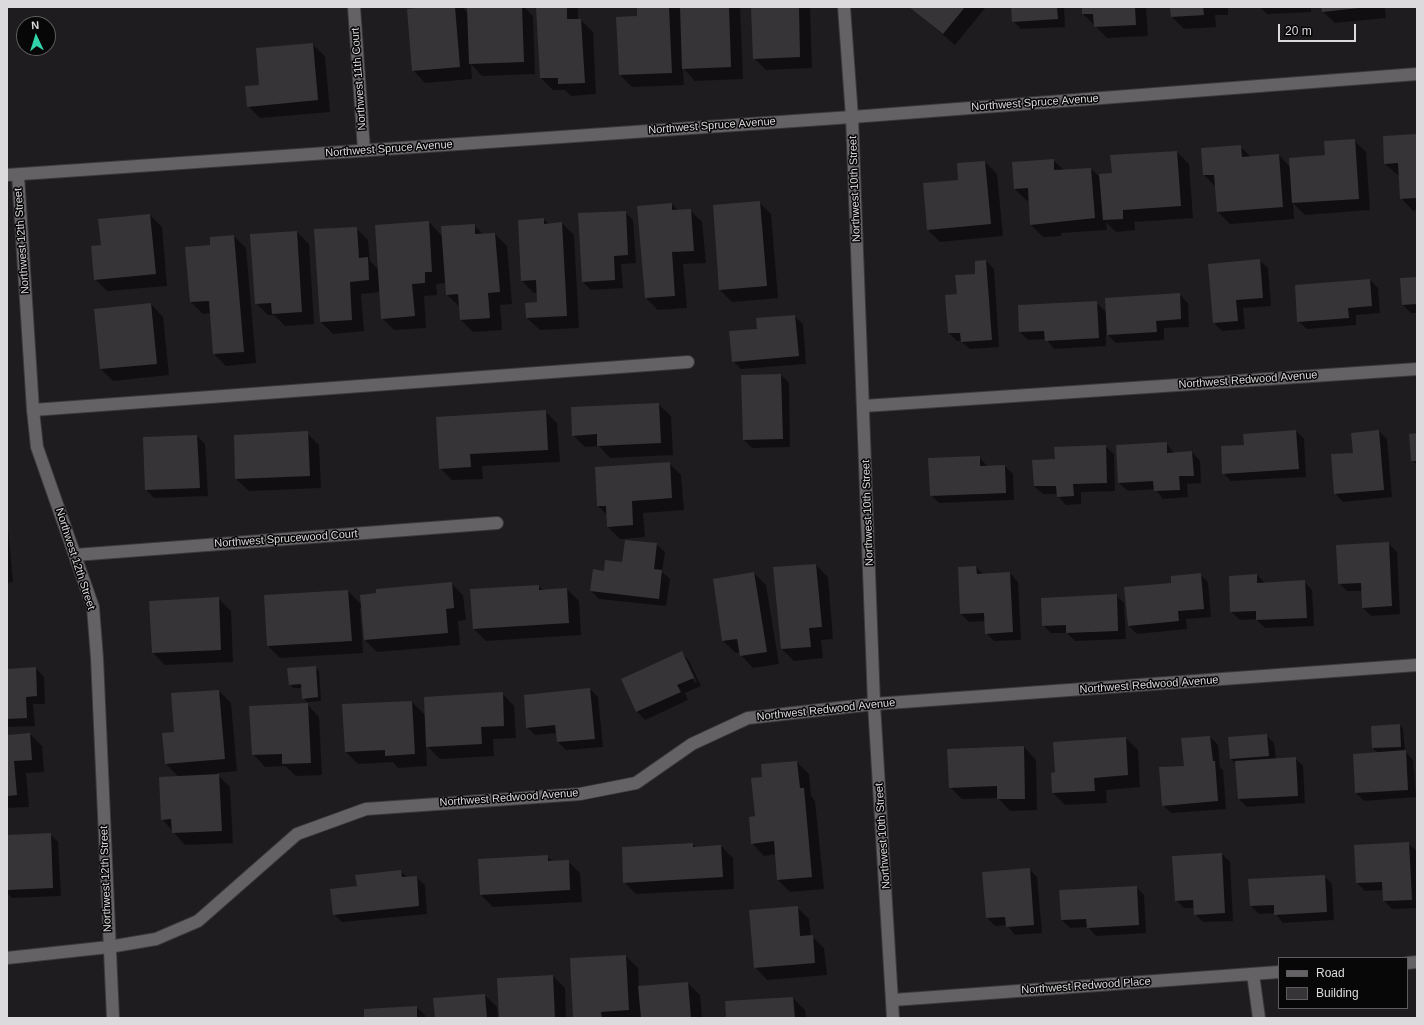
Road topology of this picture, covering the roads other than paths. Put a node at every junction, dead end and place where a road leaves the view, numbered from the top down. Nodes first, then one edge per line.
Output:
1 (354, 7) edge
2 (844, 7) edge
3 (1417, 74) edge
4 (852, 117) junction
5 (364, 150) junction
6 (13, 175) edge
7 (688, 362) dead end
8 (1417, 369) edge
9 (864, 406) junction
10 (33, 410) junction
11 (497, 523) dead end
12 (75, 555) junction
13 (1417, 665) edge
14 (874, 704) junction
15 (109, 947) junction
16 (7, 958) edge
17 (1278, 972) edge
18 (1253, 974) junction
19 (892, 1000) junction
20 (113, 1018) edge
21 (894, 1018) edge
22 (1259, 1018) edge

1 - 5 street, Northwest 11th Court
2 - 4 street, Northwest 10th Street
3 - 4 street, Northwest Spruce Avenue
4 - 5 street, Northwest Spruce Avenue
4 - 9 street, Northwest 10th Street
5 - 6 street, Northwest Spruce Avenue
6 - 10 street, Northwest 12th Street
7 - 10 street
8 - 9 street, Northwest Redwood Avenue
9 - 14 street, Northwest 10th Street
10 - 12 street, Northwest 12th Street
11 - 12 street, Northwest Sprucewood Court
12 - 15 street, Northwest 12th Street
13 - 14 street, Northwest Redwood Avenue
14 - 15 street, Northwest Redwood Avenue
14 - 19 street, Northwest 10th Street
15 - 16 street, Northwest Redwood Avenue
15 - 20 street, Northwest 12th Street
17 - 18 street, Northwest Redwood Place
18 - 19 street, Northwest Redwood Place
18 - 22 street
19 - 21 street, Northwest 10th Street

